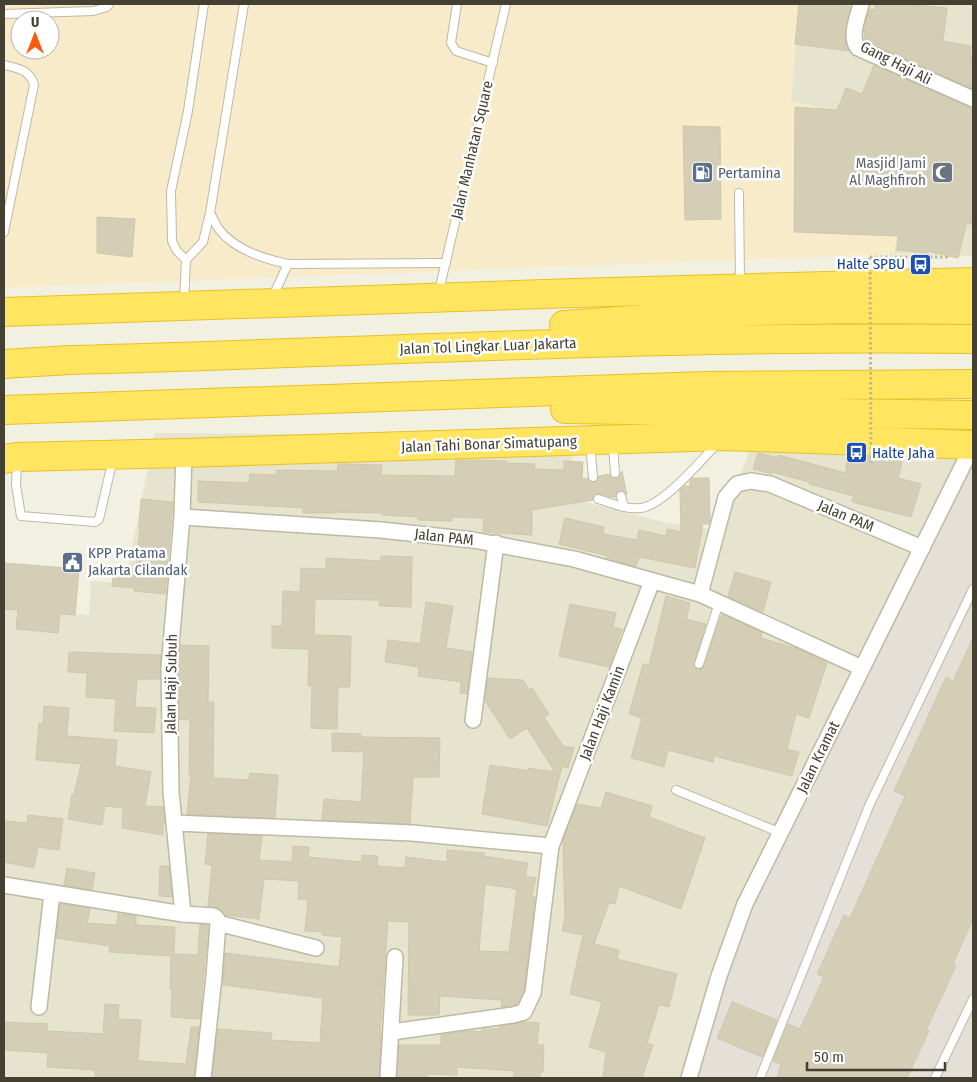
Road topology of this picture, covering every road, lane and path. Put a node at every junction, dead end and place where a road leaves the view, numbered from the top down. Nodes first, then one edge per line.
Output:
1 (109, 4) edge
2 (204, 4) edge
3 (244, 4) edge
4 (457, 4) edge
5 (506, 4) edge
6 (861, 4) edge
7 (4, 14) edge
8 (492, 63) junction
9 (4, 65) edge
10 (973, 99) edge
11 (739, 193) dead end
12 (210, 213) junction
13 (4, 232) edge
14 (948, 257) dead end
15 (186, 260) junction
16 (446, 263) junction
17 (288, 264) junction
18 (973, 282) edge
19 (740, 289) junction
20 (438, 297) junction
21 (270, 302) junction
22 (184, 305) junction
23 (973, 310) edge
24 (4, 312) edge
25 (973, 339) edge
26 (340, 352) junction
27 (4, 364) edge
28 (973, 384) edge
29 (281, 400) junction
30 (4, 410) edge
31 (973, 416) edge
32 (725, 436) junction
33 (601, 440) junction
34 (973, 445) edge
35 (184, 454) junction
36 (114, 455) junction
37 (10, 458) edge
38 (871, 464) dead end
39 (615, 473) dead end
40 (594, 477) dead end
41 (621, 496) dead end
42 (598, 500) dead end
43 (624, 507) junction
44 (182, 516) junction
45 (496, 543) junction
46 (922, 548) junction
47 (652, 581) junction
48 (973, 589) edge
49 (700, 594) junction
50 (719, 603) junction
51 (699, 664) dead end
52 (862, 668) junction
53 (473, 720) dead end
54 (676, 790) dead end
55 (175, 823) junction
56 (781, 832) junction
57 (551, 846) junction
58 (4, 885) edge
59 (52, 893) junction
60 (183, 914) junction
61 (218, 923) junction
62 (316, 948) dead end
63 (395, 957) dead end
64 (973, 999) edge
65 (38, 1007) dead end
66 (971, 1012) edge
67 (392, 1032) junction
68 (203, 1078) edge
69 (388, 1078) edge
70 (689, 1078) edge
71 (760, 1078) edge
72 (935, 1078) edge

1 - 7 lane
2 - 15 lane
3 - 12 lane
4 - 8 lane
5 - 8 lane, Jalan Manhatan Square
6 - 10 street, Gang Haji Ali
8 - 16 lane, Jalan Manhatan Square
9 - 13 lane
11 - 19 lane
12 - 15 lane
12 - 17 lane
14 - 38 path, bridge
15 - 22 lane
16 - 17 lane
16 - 20 lane, Jalan Manhatan Square
17 - 21 lane
18 - 19 highway
19 - 20 highway
20 - 21 highway
21 - 22 highway
22 - 24 highway
23 - 26 highway
25 - 26 highway, Jalan Tol Lingkar Luar Jakarta
26 - 27 highway, Jalan Tol Lingkar Luar Jakarta
28 - 29 highway
29 - 30 highway
29 - 31 highway
32 - 33 highway, Jalan Tahi Bonar Simatupang
32 - 34 highway, Jalan Tahi Bonar Simatupang
32 - 43 lane
33 - 35 highway, Jalan Tahi Bonar Simatupang
33 - 39 lane
33 - 40 lane
34 - 46 street, Jalan Kramat
35 - 36 highway, Jalan Tahi Bonar Simatupang
35 - 44 street, Jalan Haji Subuh
36 - 37 highway, Jalan Tahi Bonar Simatupang
36 - 37 lane
41 - 43 lane
42 - 43 lane
44 - 45 street, Jalan PAM
44 - 55 street, Jalan Haji Subuh
45 - 47 street, Jalan PAM
45 - 53 street
46 - 49 street, Jalan PAM
46 - 52 street, Jalan Kramat
47 - 49 street, Jalan PAM
47 - 57 street, Jalan Haji Kamin
48 - 71 lane
49 - 50 street, Jalan PAM
50 - 51 lane
50 - 52 street, Jalan PAM
52 - 56 street, Jalan Kramat
54 - 56 lane
55 - 57 street
55 - 60 street, Jalan Haji Subuh
56 - 70 street, Jalan Kramat
57 - 67 street, Jalan Haji Kamin
58 - 59 street
59 - 60 street
59 - 65 street
60 - 61 street
61 - 62 street
61 - 68 street
63 - 67 street
64 - 66 lane
66 - 72 lane
67 - 69 street

